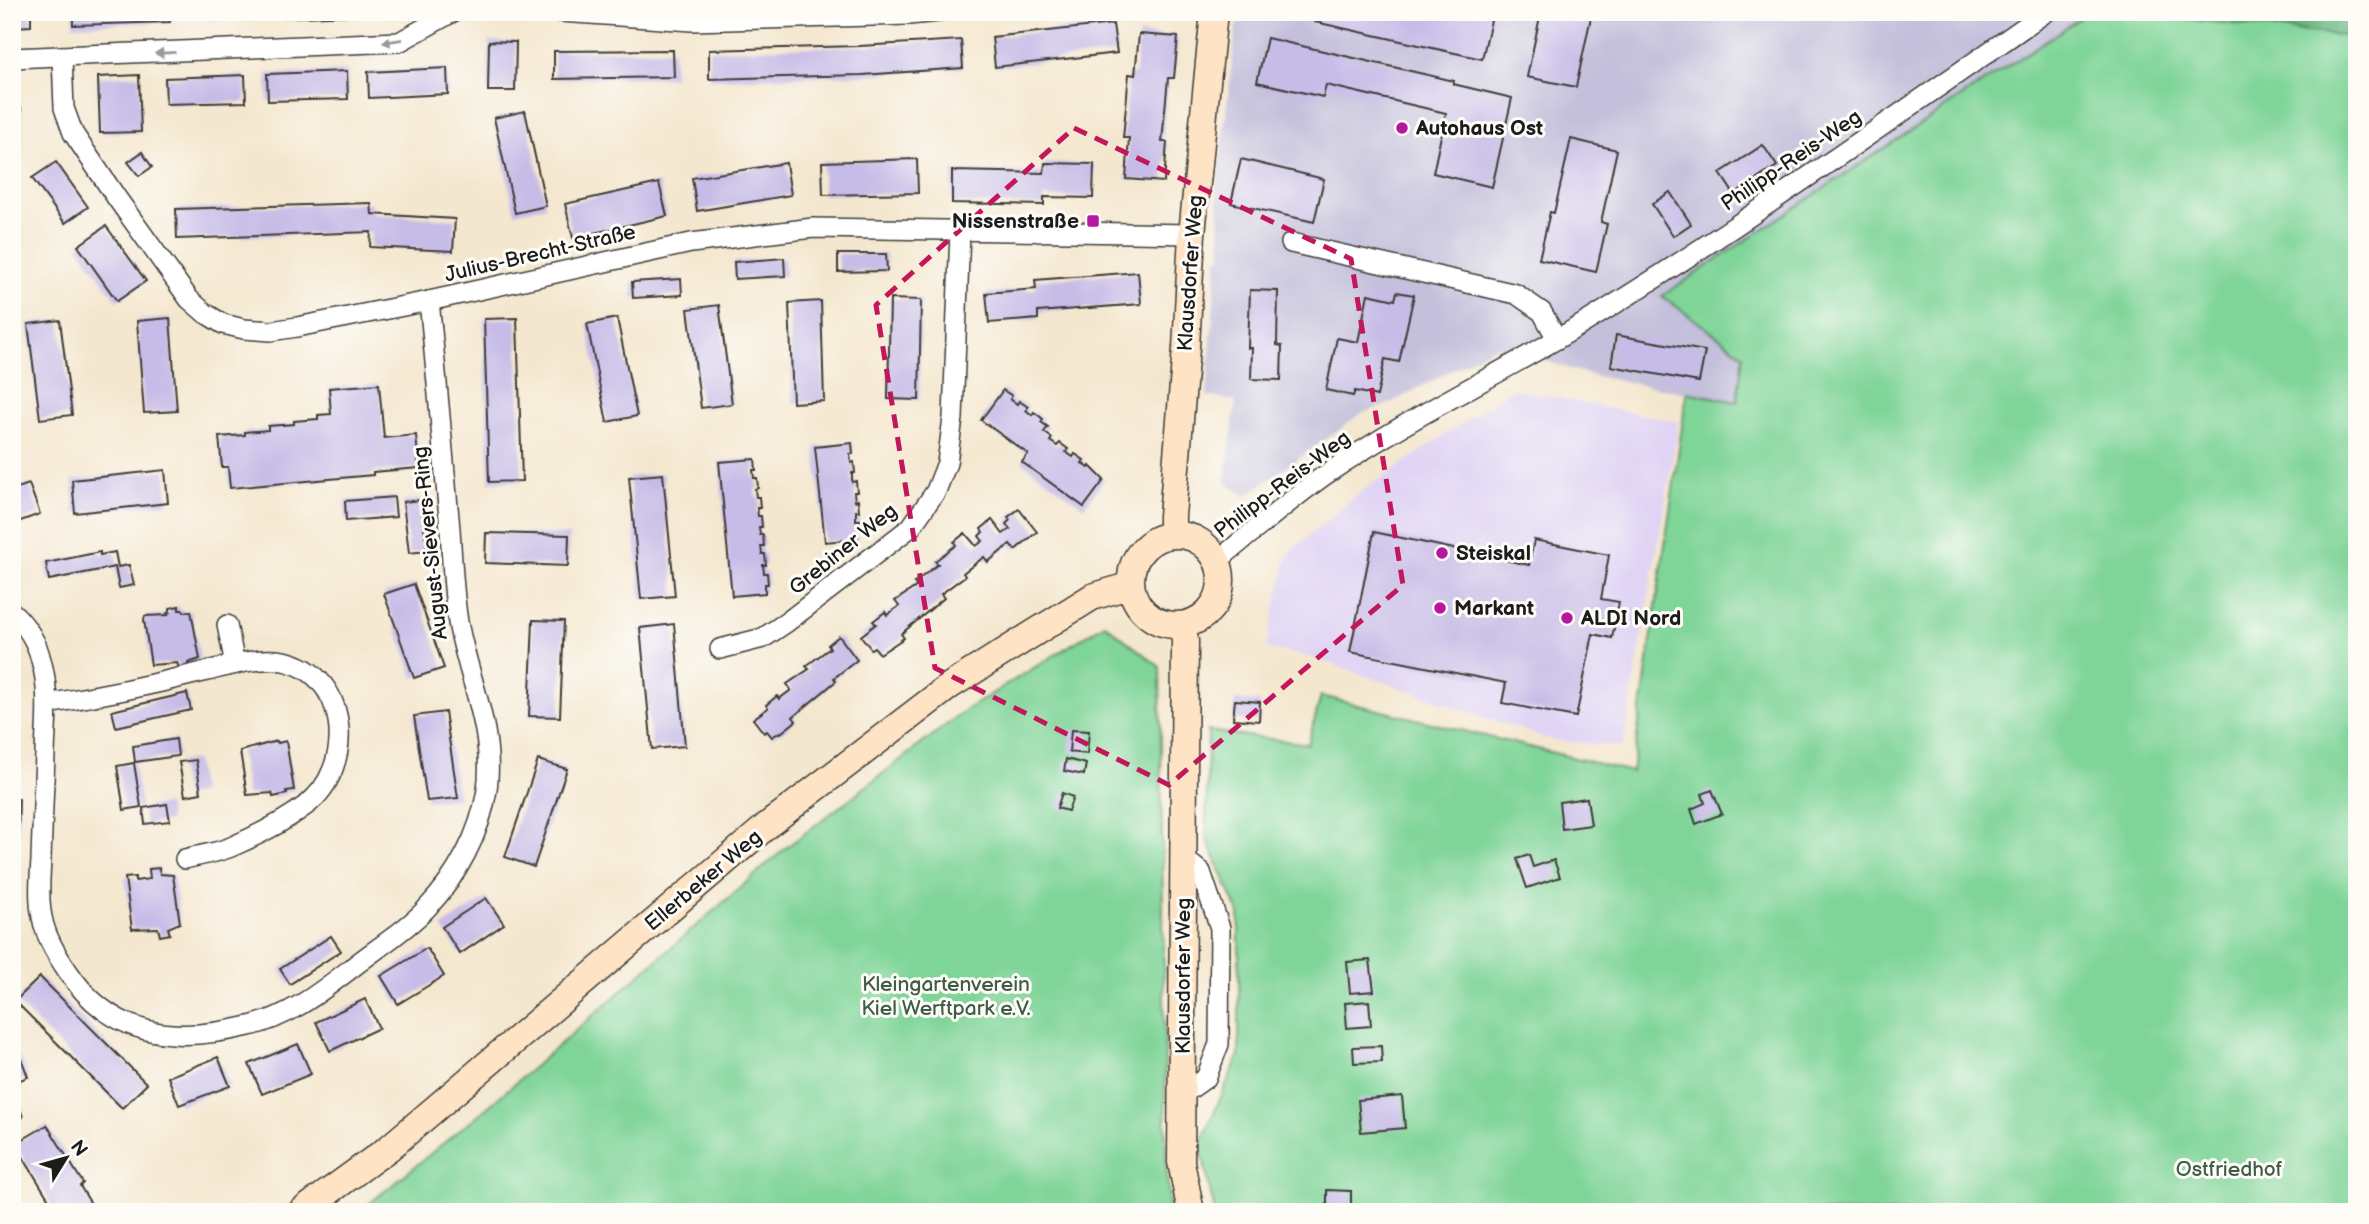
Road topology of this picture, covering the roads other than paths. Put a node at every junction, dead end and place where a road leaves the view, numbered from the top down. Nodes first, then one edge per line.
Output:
1 (453, 12) edge
2 (561, 12) edge
3 (938, 12) edge
4 (1214, 12) edge
5 (2046, 12) edge
6 (62, 57) junction
7 (12, 58) edge
8 (960, 231) junction
9 (1192, 234) junction
10 (1292, 243) dead end
11 (429, 301) junction
12 (1557, 339) junction
13 (1172, 535) junction
14 (1217, 561) junction
15 (1131, 585) junction
16 (12, 612) edge
17 (227, 625) dead end
18 (1182, 625) junction
19 (720, 649) dead end
20 (235, 664) junction
21 (47, 704) junction
22 (185, 859) dead end
23 (1183, 859) junction
24 (1183, 1094) junction
25 (301, 1212) edge
26 (1191, 1212) edge

1 -> 6 street
2 - 3 street
4 - 9 street, Klausdorfer Weg
5 - 12 street, Philipp-Reis-Weg
6 - 7 street
6 - 11 street, Julius-Brecht-Straße
8 - 9 street, Julius-Brecht-Straße
8 - 11 street, Julius-Brecht-Straße
8 - 19 street, Grebiner Weg
9 - 13 street, Klausdorfer Weg
10 - 12 street
11 - 21 street, August-Sievers-Ring
12 - 14 street, Philipp-Reis-Weg
13 - 14 street
13 - 15 street
14 - 18 street
15 - 18 street
15 - 25 street, Ellerbeker Weg
16 - 21 street, August-Sievers-Ring
17 - 20 street
18 - 23 street, Klausdorfer Weg
20 - 21 street
20 - 22 street
23 - 24 street, Klausdorfer Weg
23 - 24 street, Klausdorfer Weg
24 - 26 street, Klausdorfer Weg

